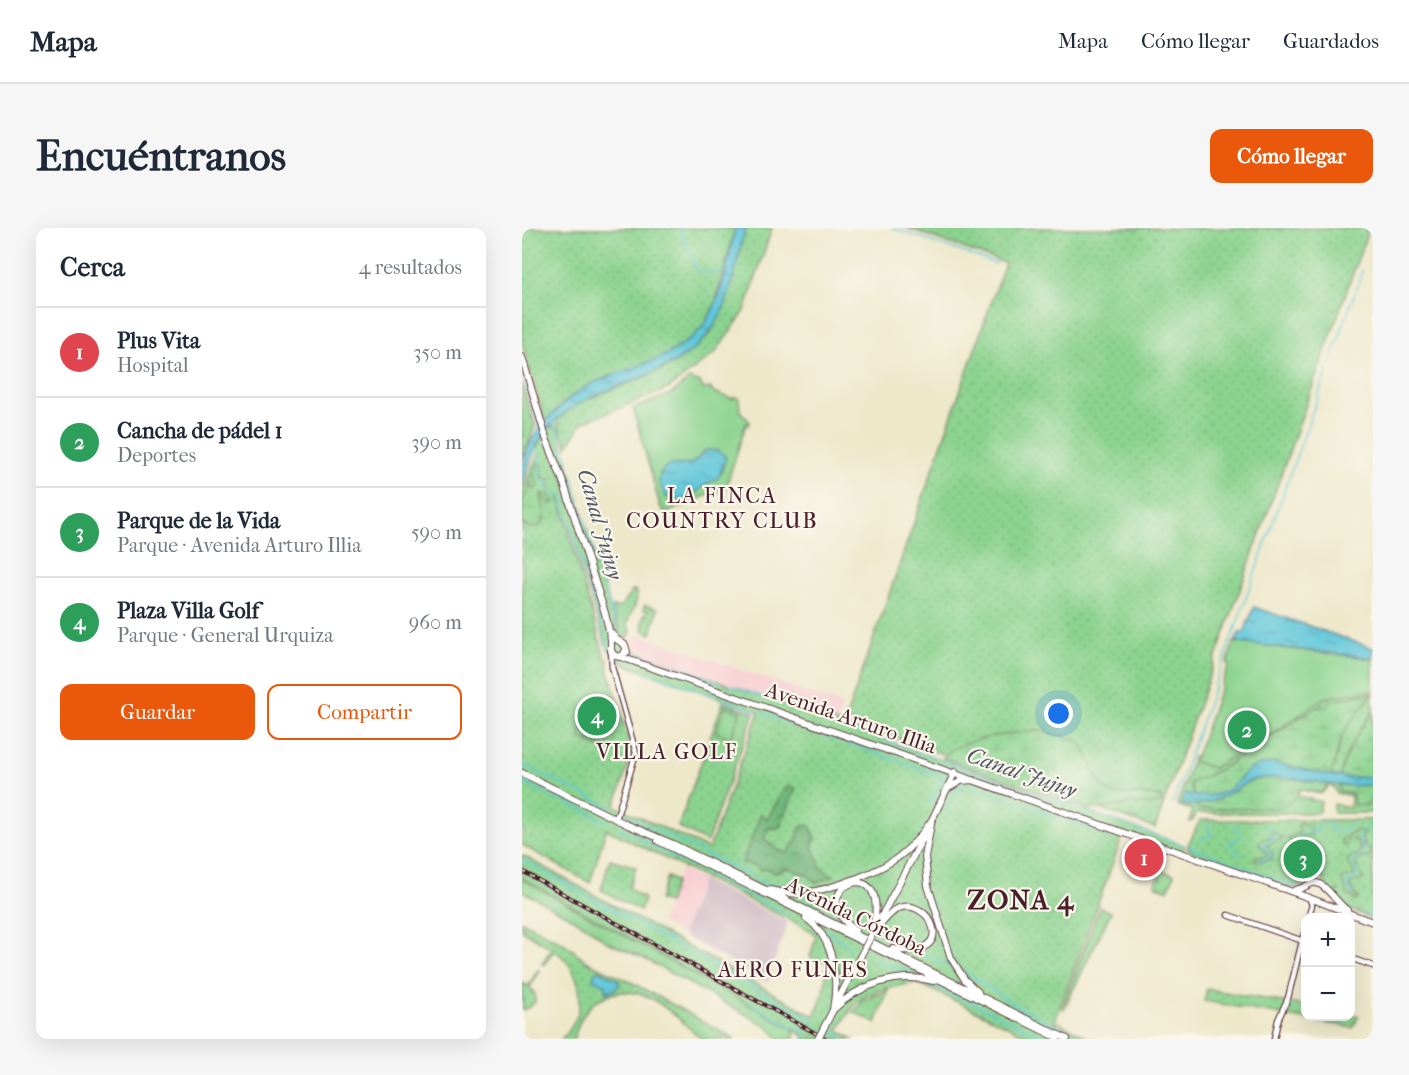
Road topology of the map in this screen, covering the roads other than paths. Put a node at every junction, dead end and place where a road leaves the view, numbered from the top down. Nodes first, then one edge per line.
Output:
1 (522, 357) edge
2 (609, 630) junction
3 (619, 642) junction
4 (611, 649) junction
5 (626, 650) junction
6 (620, 657) junction
7 (637, 661) junction
8 (612, 666) junction
9 (938, 766) junction
10 (955, 772) junction
11 (522, 773) edge
12 (975, 779) junction
13 (946, 790) junction
14 (616, 819) junction
15 (932, 820) junction
16 (628, 825) junction
17 (1309, 886) junction
18 (761, 888) junction
19 (1291, 891) junction
20 (1328, 891) junction
21 (1309, 897) junction
22 (1319, 902) junction
23 (791, 908) junction
24 (1311, 909) junction
25 (1310, 913) edge
26 (1349, 913) edge
27 (1351, 913) edge
28 (1228, 915) dead end
29 (1355, 915) edge
30 (1373, 921) edge
31 (868, 938) junction
32 (1301, 940) edge
33 (881, 946) junction
34 (1301, 949) edge
35 (1355, 960) edge
36 (1373, 966) edge
37 (947, 984) junction
38 (982, 996) junction
39 (833, 1010) junction
40 (1047, 1036) edge
41 (818, 1039) edge
42 (1060, 1039) edge
43 (1067, 1039) edge
44 (1274, 1039) edge

1 - 2 main road
2 - 3 main road
2 - 4 main road
3 - 4 main road
3 - 5 main road
4 - 6 main road
4 - 8 street
5 - 6 main road
5 - 7 main road, Avenida Arturo Illia
6 - 7 main road, Avenida Arturo Illia
6 - 8 street
7 - 9 main road, Avenida Arturo Illia
8 - 14 street
9 - 10 main road, Avenida Arturo Illia
9 - 13 main road
10 - 12 main road, Avenida Arturo Illia
10 - 13 main road
11 - 14 main road, Avenida Córdoba
12 - 13 main road
12 - 19 main road, Avenida Arturo Illia
13 - 15 main road
14 - 16 main road, Avenida Córdoba
15 - 18 main road
15 - 31 main road
15 - 38 main road
16 - 18 main road, Avenida Córdoba
16 - 23 main road, Avenida Córdoba
17 - 19 main road
17 - 20 main road
17 - 21 main road
18 - 31 main road, Avenida Córdoba
19 - 21 main road, Avenida Arturo Illia
20 - 22 main road
20 - 27 main road
21 - 22 main road
21 - 24 street
22 - 24 street
22 - 26 main road
23 - 37 main road, Avenida Córdoba
23 - 39 main road
24 - 25 street
28 - 32 street
29 - 30 main road
31 - 31 main road
31 - 33 main road, Avenida Córdoba
31 - 33 main road
31 - 39 main road, bridge
33 - 38 main road, Avenida Córdoba
34 - 44 street
35 - 36 street
37 - 39 main road
37 - 40 main road, Avenida Córdoba
38 - 43 main road, Avenida Córdoba
39 - 41 main road, bridge
40 - 42 main road, Avenida Córdoba

